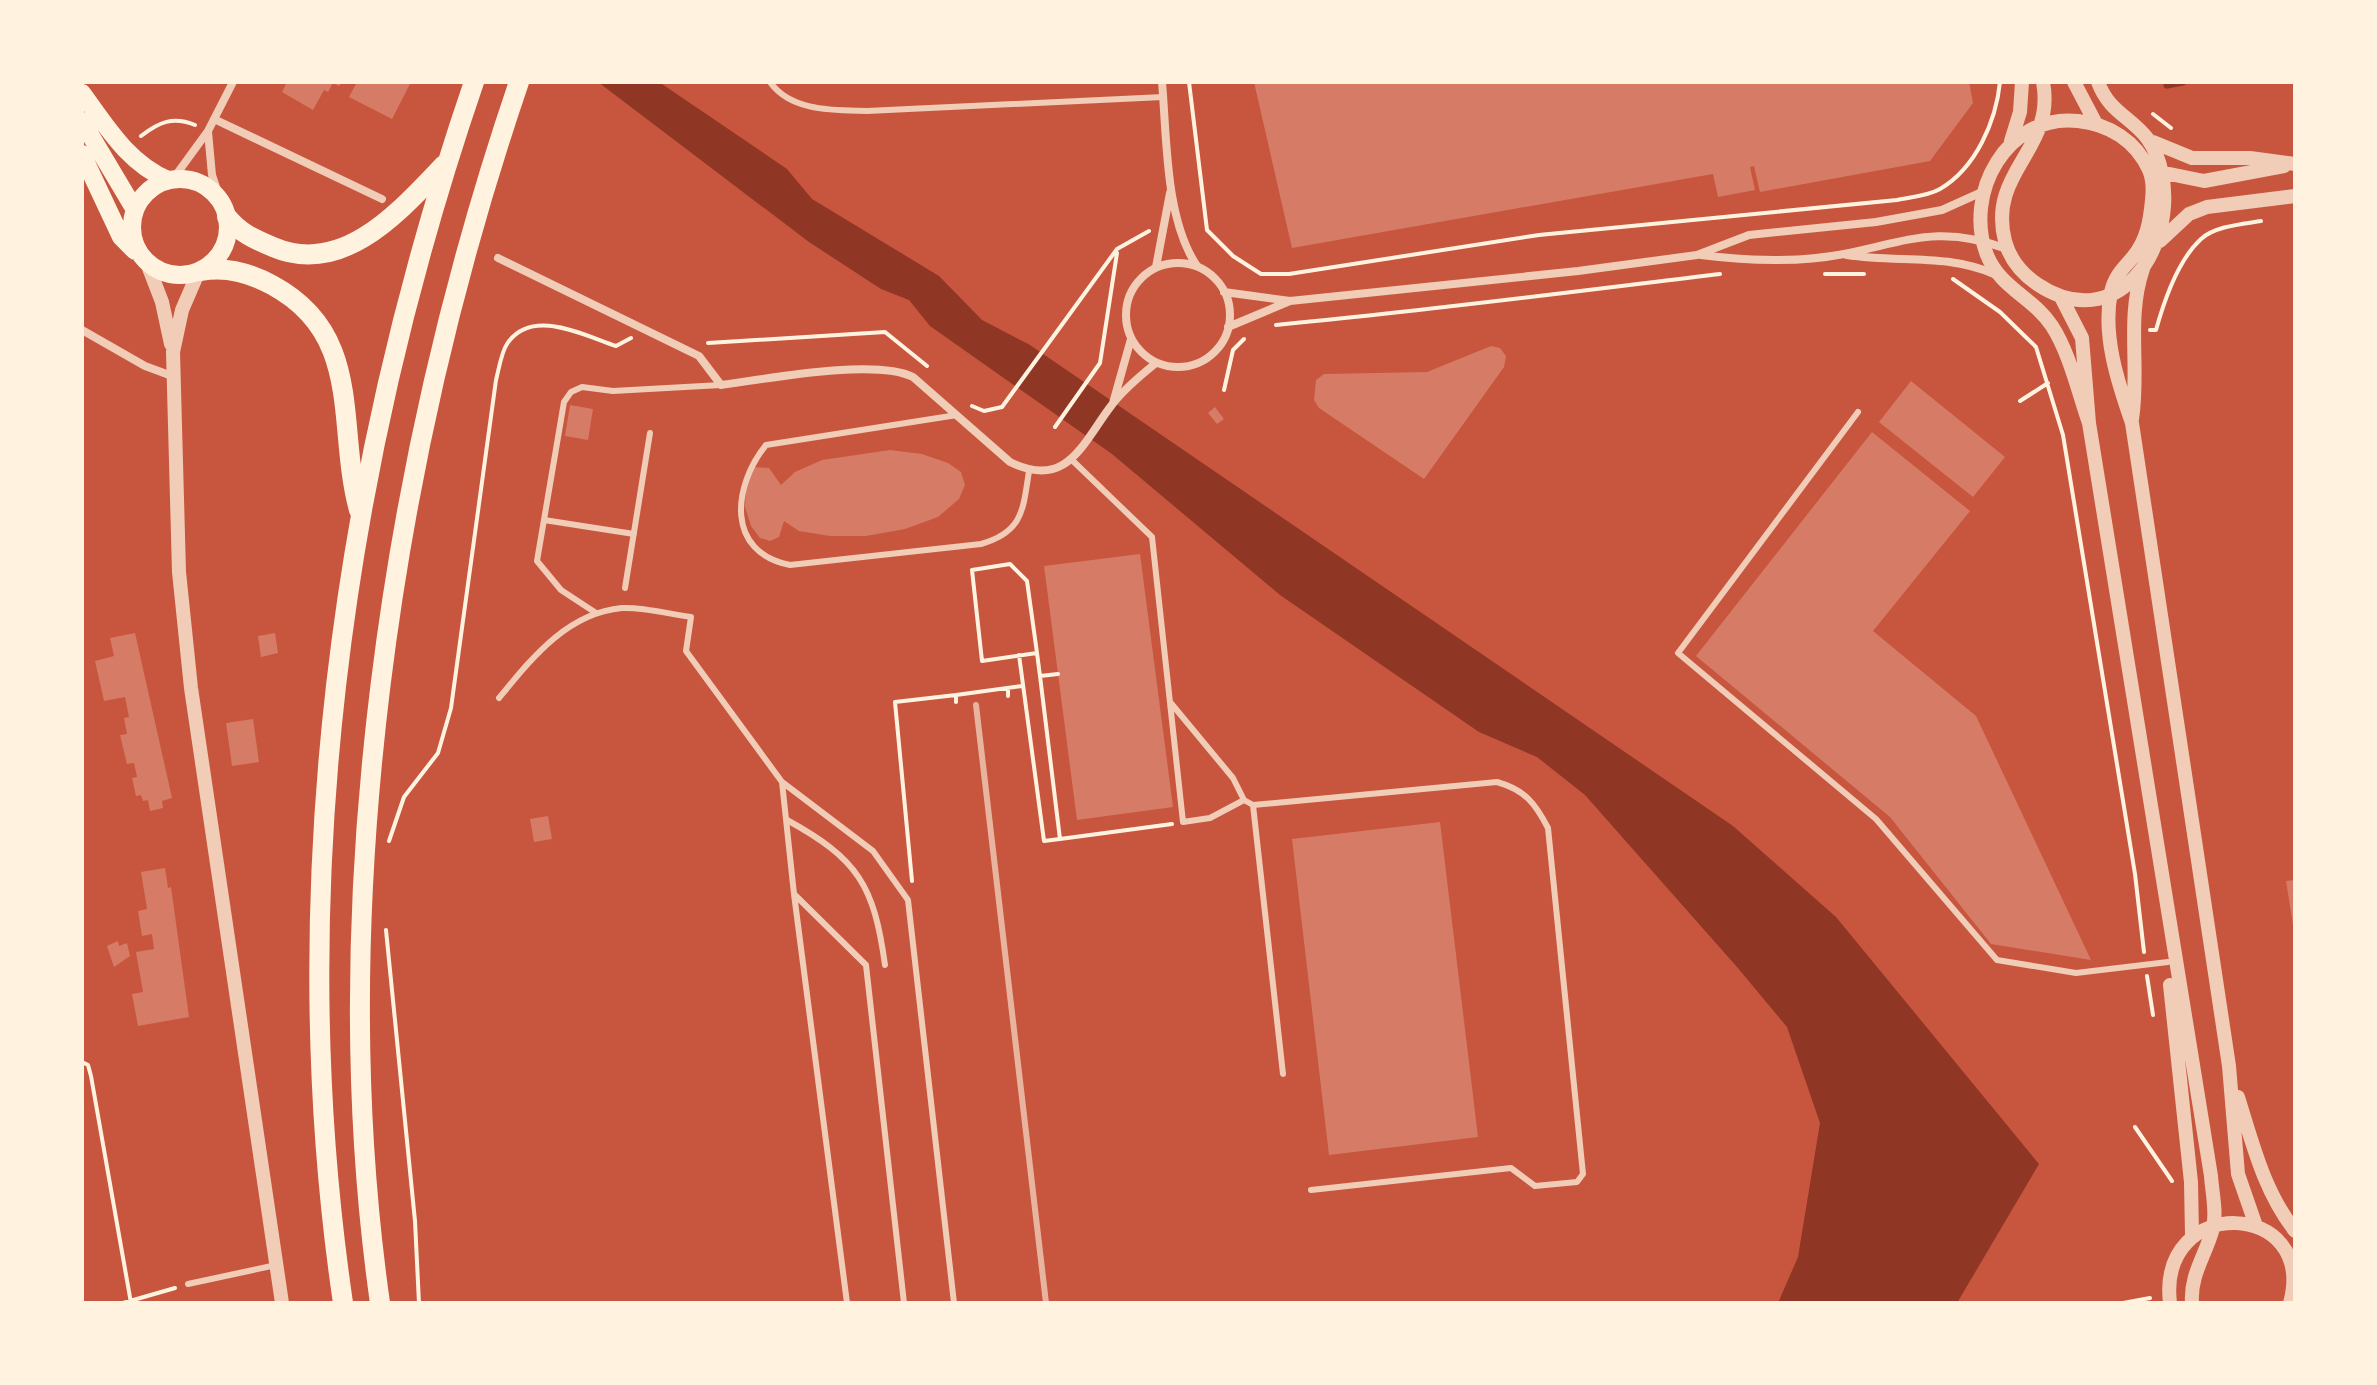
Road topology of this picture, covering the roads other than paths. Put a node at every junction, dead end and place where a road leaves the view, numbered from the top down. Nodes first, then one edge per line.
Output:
1 (233, 82) edge
2 (474, 82) edge
3 (519, 82) edge
4 (770, 82) edge
5 (1162, 82) edge
6 (2022, 82) edge
7 (2043, 82) edge
8 (2074, 82) edge
9 (2098, 82) edge
10 (82, 93) edge
11 (1163, 97) junction
12 (214, 119) junction
13 (82, 121) edge
14 (2095, 122) junction
15 (2042, 125) junction
16 (208, 131) junction
17 (2011, 141) junction
18 (2153, 142) junction
19 (82, 154) edge
20 (447, 162) junction
21 (2291, 164) edge
22 (2156, 172) junction
23 (170, 180) junction
24 (1171, 188) junction
25 (1982, 192) junction
26 (2295, 196) edge
27 (382, 199) dead end
28 (224, 208) junction
29 (135, 210) junction
30 (1982, 240) junction
31 (2160, 241) junction
32 (2008, 249) junction
33 (1842, 254) junction
34 (1697, 255) junction
35 (498, 258) dead end
36 (144, 259) junction
37 (1197, 266) junction
38 (1156, 267) junction
39 (2144, 267) junction
40 (200, 272) junction
41 (1997, 275) junction
42 (1224, 292) junction
43 (2111, 295) junction
44 (2061, 297) junction
45 (1290, 301) junction
46 (1228, 327) junction
47 (82, 330) edge
48 (1131, 339) junction
49 (173, 352) junction
50 (1156, 363) junction
51 (172, 376) junction
52 (721, 385) junction
53 (1113, 404) junction
54 (1858, 412) dead end
55 (958, 415) junction
56 (2089, 423) junction
57 (2132, 423) junction
58 (650, 433) dead end
59 (1073, 461) junction
60 (1029, 471) junction
61 (360, 515) junction
62 (544, 520) junction
63 (634, 534) junction
64 (625, 588) dead end
65 (597, 613) junction
66 (499, 698) dead end
67 (1170, 702) junction
68 (782, 782) junction
69 (1244, 800) junction
70 (1253, 805) junction
71 (787, 820) junction
72 (2155, 842) junction
73 (794, 894) junction
74 (2168, 962) junction
75 (885, 965) dead end
76 (2229, 1066) junction
77 (1283, 1074) dead end
78 (1311, 1190) dead end
79 (2214, 1225) junction
80 (2256, 1226) junction
81 (2295, 1231) edge
82 (2192, 1235) junction
83 (276, 1265) junction
84 (2294, 1266) edge
85 (188, 1284) road end
86 (282, 1303) edge
87 (343, 1303) edge
88 (380, 1303) edge
89 (847, 1303) edge
90 (904, 1303) edge
91 (954, 1303) edge
92 (2170, 1303) edge
93 (2192, 1303) edge
94 (2290, 1303) edge

1 - 12 street
2 - 20 highway
3 - 88 highway
4 - 11 lane
5 - 11 street
6 - 17 street
7 - 15 street
8 - 14 street
9 - 18 street
10 - 23 main road
11 - 24 street
12 - 16 street
12 - 27 street
13 - 29 main road
14 - 15 street
14 - 22 street
15 - 17 street
15 - 32 street
16 - 23 street
16 - 28 street
17 - 25 street
18 - 21 street
18 - 22 street
19 - 36 main road
20 - 28 highway
20 - 61 highway
21 - 22 street
22 - 31 street
22 - 43 street
23 - 28 main road
23 - 29 main road
24 - 37 street
24 - 38 street
25 - 30 street
25 - 34 street
26 - 31 street
28 - 40 main road
29 - 36 main road
30 - 32 street
30 - 33 street
30 - 41 street
31 - 39 street
32 - 44 street
33 - 34 street
33 - 41 street
34 - 45 street
35 - 52 street
36 - 40 main road
36 - 49 street
37 - 38 street
37 - 42 street
38 - 48 street
39 - 43 street
39 - 57 street
40 - 49 street
40 - 61 highway
41 - 56 street
42 - 45 street
42 - 46 street
43 - 44 street
43 - 57 street
44 - 56 street
45 - 46 street
46 - 50 street
47 - 51 street
48 - 50 street
48 - 53 street
49 - 51 street
50 - 53 street
51 - 83 street
52 - 55 street
52 - 62 lane
53 - 59 street
54 - 74 lane
55 - 60 street
55 - 60 lane
56 - 72 street
57 - 76 street
58 - 63 lane
59 - 60 street
59 - 67 lane
61 - 87 highway
62 - 63 lane
62 - 65 lane
63 - 64 lane
65 - 66 lane
65 - 68 lane
67 - 69 lane
67 - 69 lane
68 - 71 lane
68 - 91 lane
69 - 70 lane
70 - 77 lane
70 - 78 lane
71 - 73 lane
71 - 75 lane
72 - 74 street
72 - 79 street
73 - 89 lane
73 - 90 lane
74 - 82 street
76 - 80 street
76 - 81 street
79 - 80 street
79 - 82 street
79 - 93 street
80 - 84 street
82 - 92 street
83 - 85 lane
83 - 86 street
84 - 94 street

